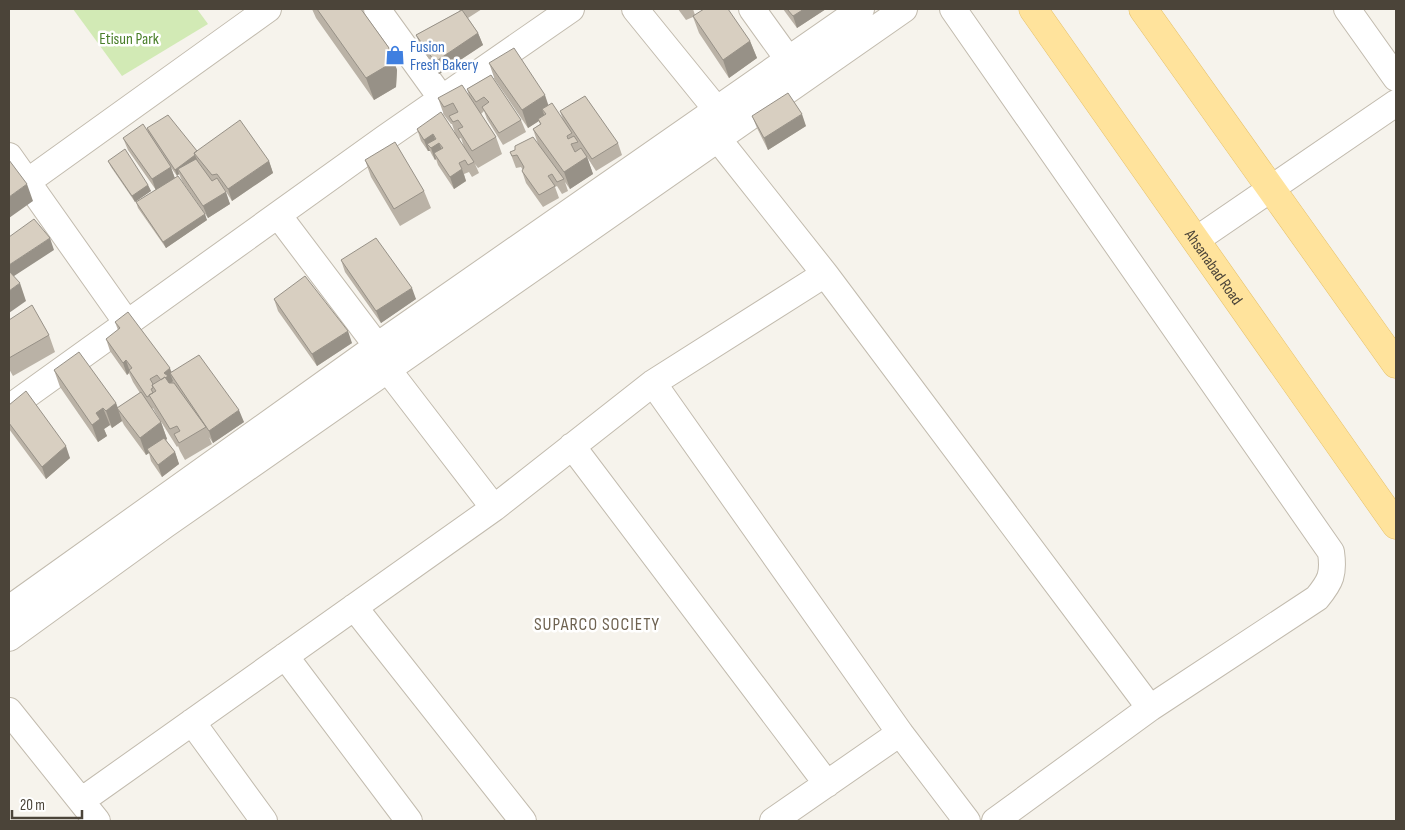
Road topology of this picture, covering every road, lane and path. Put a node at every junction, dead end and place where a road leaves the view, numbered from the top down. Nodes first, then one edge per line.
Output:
1 (268, 9) edge
2 (377, 9) edge
3 (635, 9) edge
4 (752, 9) edge
5 (861, 9) edge
6 (904, 9) edge
7 (953, 9) edge
8 (1034, 9) edge
9 (1142, 9) edge
10 (1347, 9) edge
11 (558, 12) edge
12 (788, 59) junction
13 (1396, 78) edge
14 (442, 99) junction
15 (1396, 103) edge
16 (717, 110) junction
17 (718, 139) junction
18 (9, 156) edge
19 (27, 182) junction
20 (1270, 189) junction
21 (278, 215) junction
22 (1196, 240) junction
23 (825, 274) junction
24 (127, 323) junction
25 (377, 346) junction
26 (1396, 364) edge
27 (388, 370) junction
28 (653, 384) junction
29 (10, 405) edge
30 (572, 446) junction
31 (494, 508) junction
32 (1396, 525) edge
33 (354, 607) junction
34 (9, 610) edge
35 (9, 638) edge
36 (285, 656) junction
37 (1150, 708) junction
38 (9, 711) edge
39 (192, 722) junction
40 (900, 733) junction
41 (827, 784) junction
42 (82, 801) junction
43 (97, 821) edge
44 (264, 821) edge
45 (409, 821) edge
46 (523, 821) edge
47 (773, 821) edge
48 (966, 821) edge
49 (995, 821) edge

1 - 19 street
2 - 14 street
3 - 16 street
4 - 12 street
5 - 12 street
6 - 17 street
7 - 37 street
8 - 22 main road, Ahsanabad Road
9 - 20 main road
10 - 13 street
11 - 14 street
12 - 16 street
14 - 21 street
15 - 20 street
16 - 25 street
17 - 23 street
17 - 27 street
18 - 19 street
19 - 24 street
20 - 22 street
20 - 26 main road
21 - 24 street
21 - 25 street
22 - 32 main road, Ahsanabad Road
23 - 28 street
23 - 37 street
24 - 29 street
25 - 34 street
27 - 31 street
27 - 35 street
28 - 30 street
28 - 40 street
30 - 31 street
30 - 41 street
31 - 33 street
33 - 36 street
33 - 46 street
36 - 39 street
36 - 45 street
37 - 49 street
38 - 42 street
39 - 42 street
39 - 44 street
40 - 41 street
40 - 48 street
41 - 47 street
42 - 43 street

